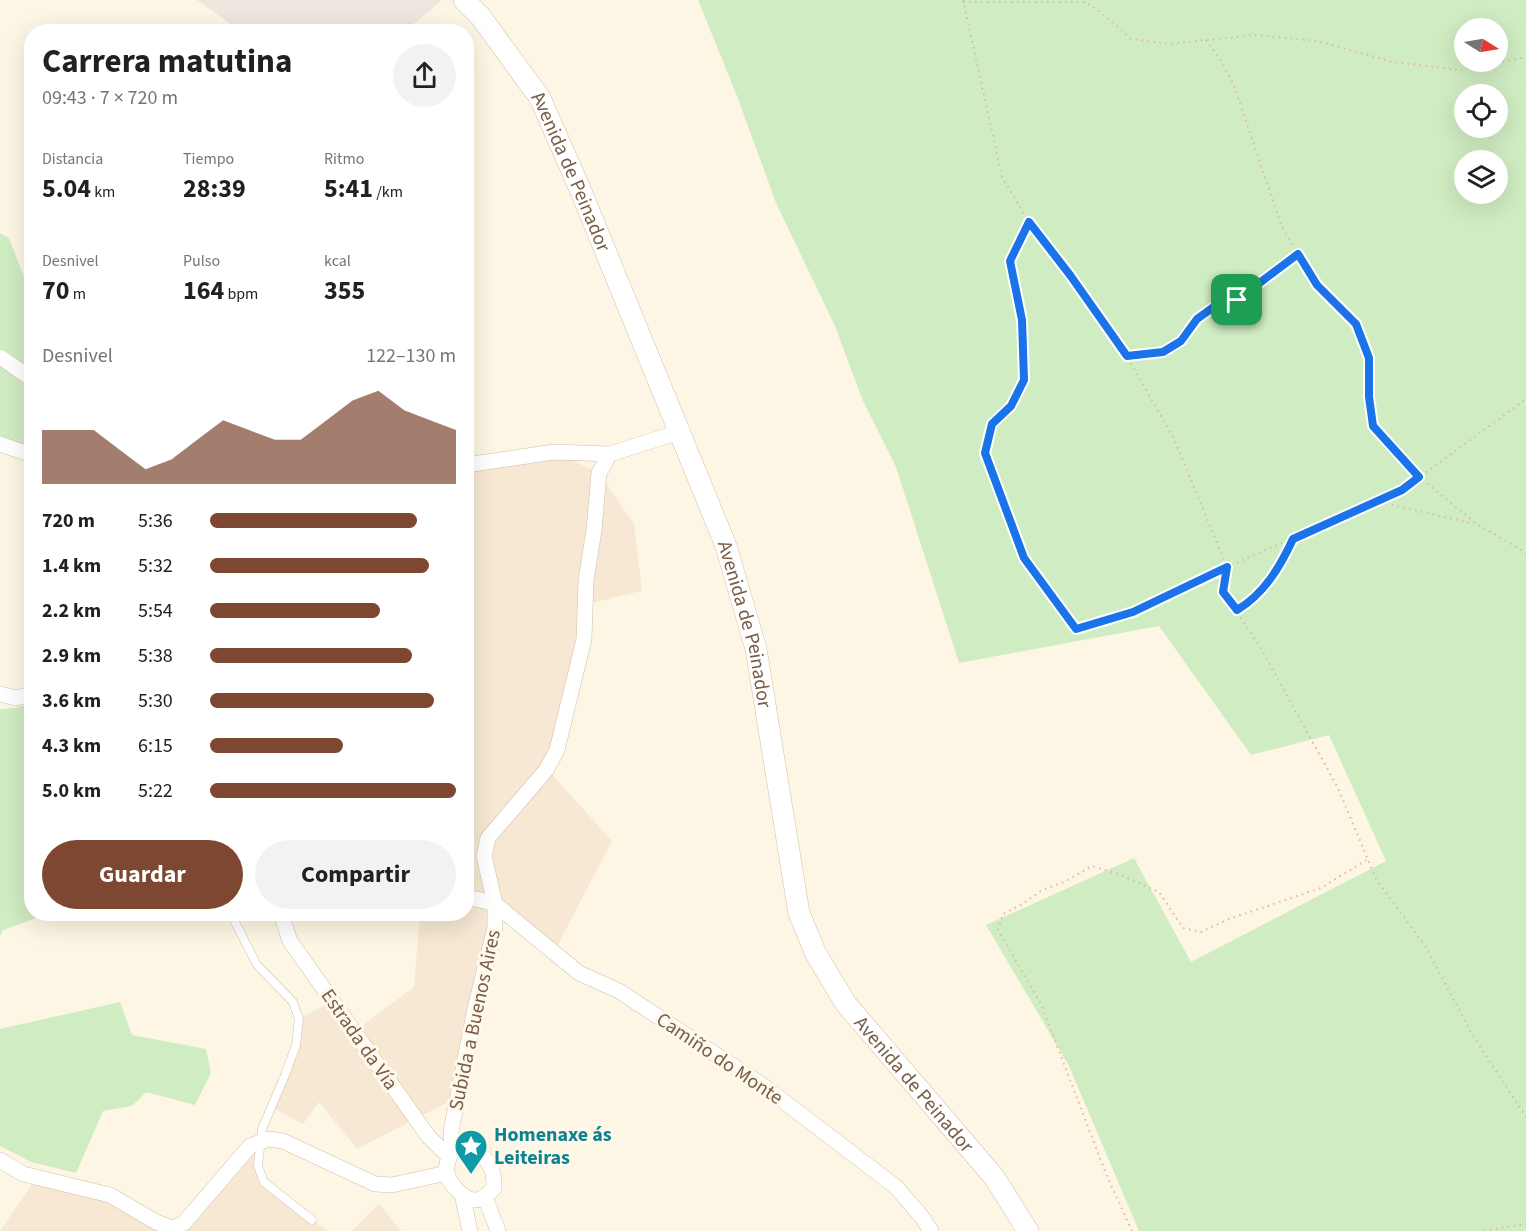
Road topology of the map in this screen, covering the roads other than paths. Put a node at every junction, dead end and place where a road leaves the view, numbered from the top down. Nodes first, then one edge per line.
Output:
1 (464, 0) edge
2 (0, 357) edge
3 (24, 374) edge
4 (679, 432) junction
5 (0, 444) edge
6 (24, 452) edge
7 (610, 454) junction
8 (474, 464) edge
9 (0, 694) edge
10 (24, 696) edge
11 (474, 898) edge
12 (495, 904) junction
13 (234, 921) edge
14 (283, 921) edge
15 (260, 1142) junction
16 (451, 1154) junction
17 (0, 1160) edge
18 (447, 1173) junction
19 (462, 1194) junction
20 (485, 1197) junction
21 (312, 1220) dead end
22 (173, 1230) edge
23 (470, 1231) edge
24 (498, 1231) edge
25 (931, 1231) edge
26 (1028, 1231) edge

1 - 4 street, Avenida de Peinador
2 - 3 street
4 - 7 street
4 - 26 street, Avenida de Peinador
5 - 6 street
7 - 8 street
7 - 12 street, Subida a Buenos Aires
9 - 10 street
11 - 12 street
12 - 16 street, Subida a Buenos Aires
12 - 25 street, Camiño do Monte
13 - 15 lane, Estrada da Vía
14 - 16 street, Estrada da Vía
15 - 18 street
15 - 21 lane, Estrada da Vía
15 - 22 street
16 - 18 street
16 - 20 street
17 - 22 street
18 - 19 street
19 - 20 street
19 - 23 street
20 - 24 street

